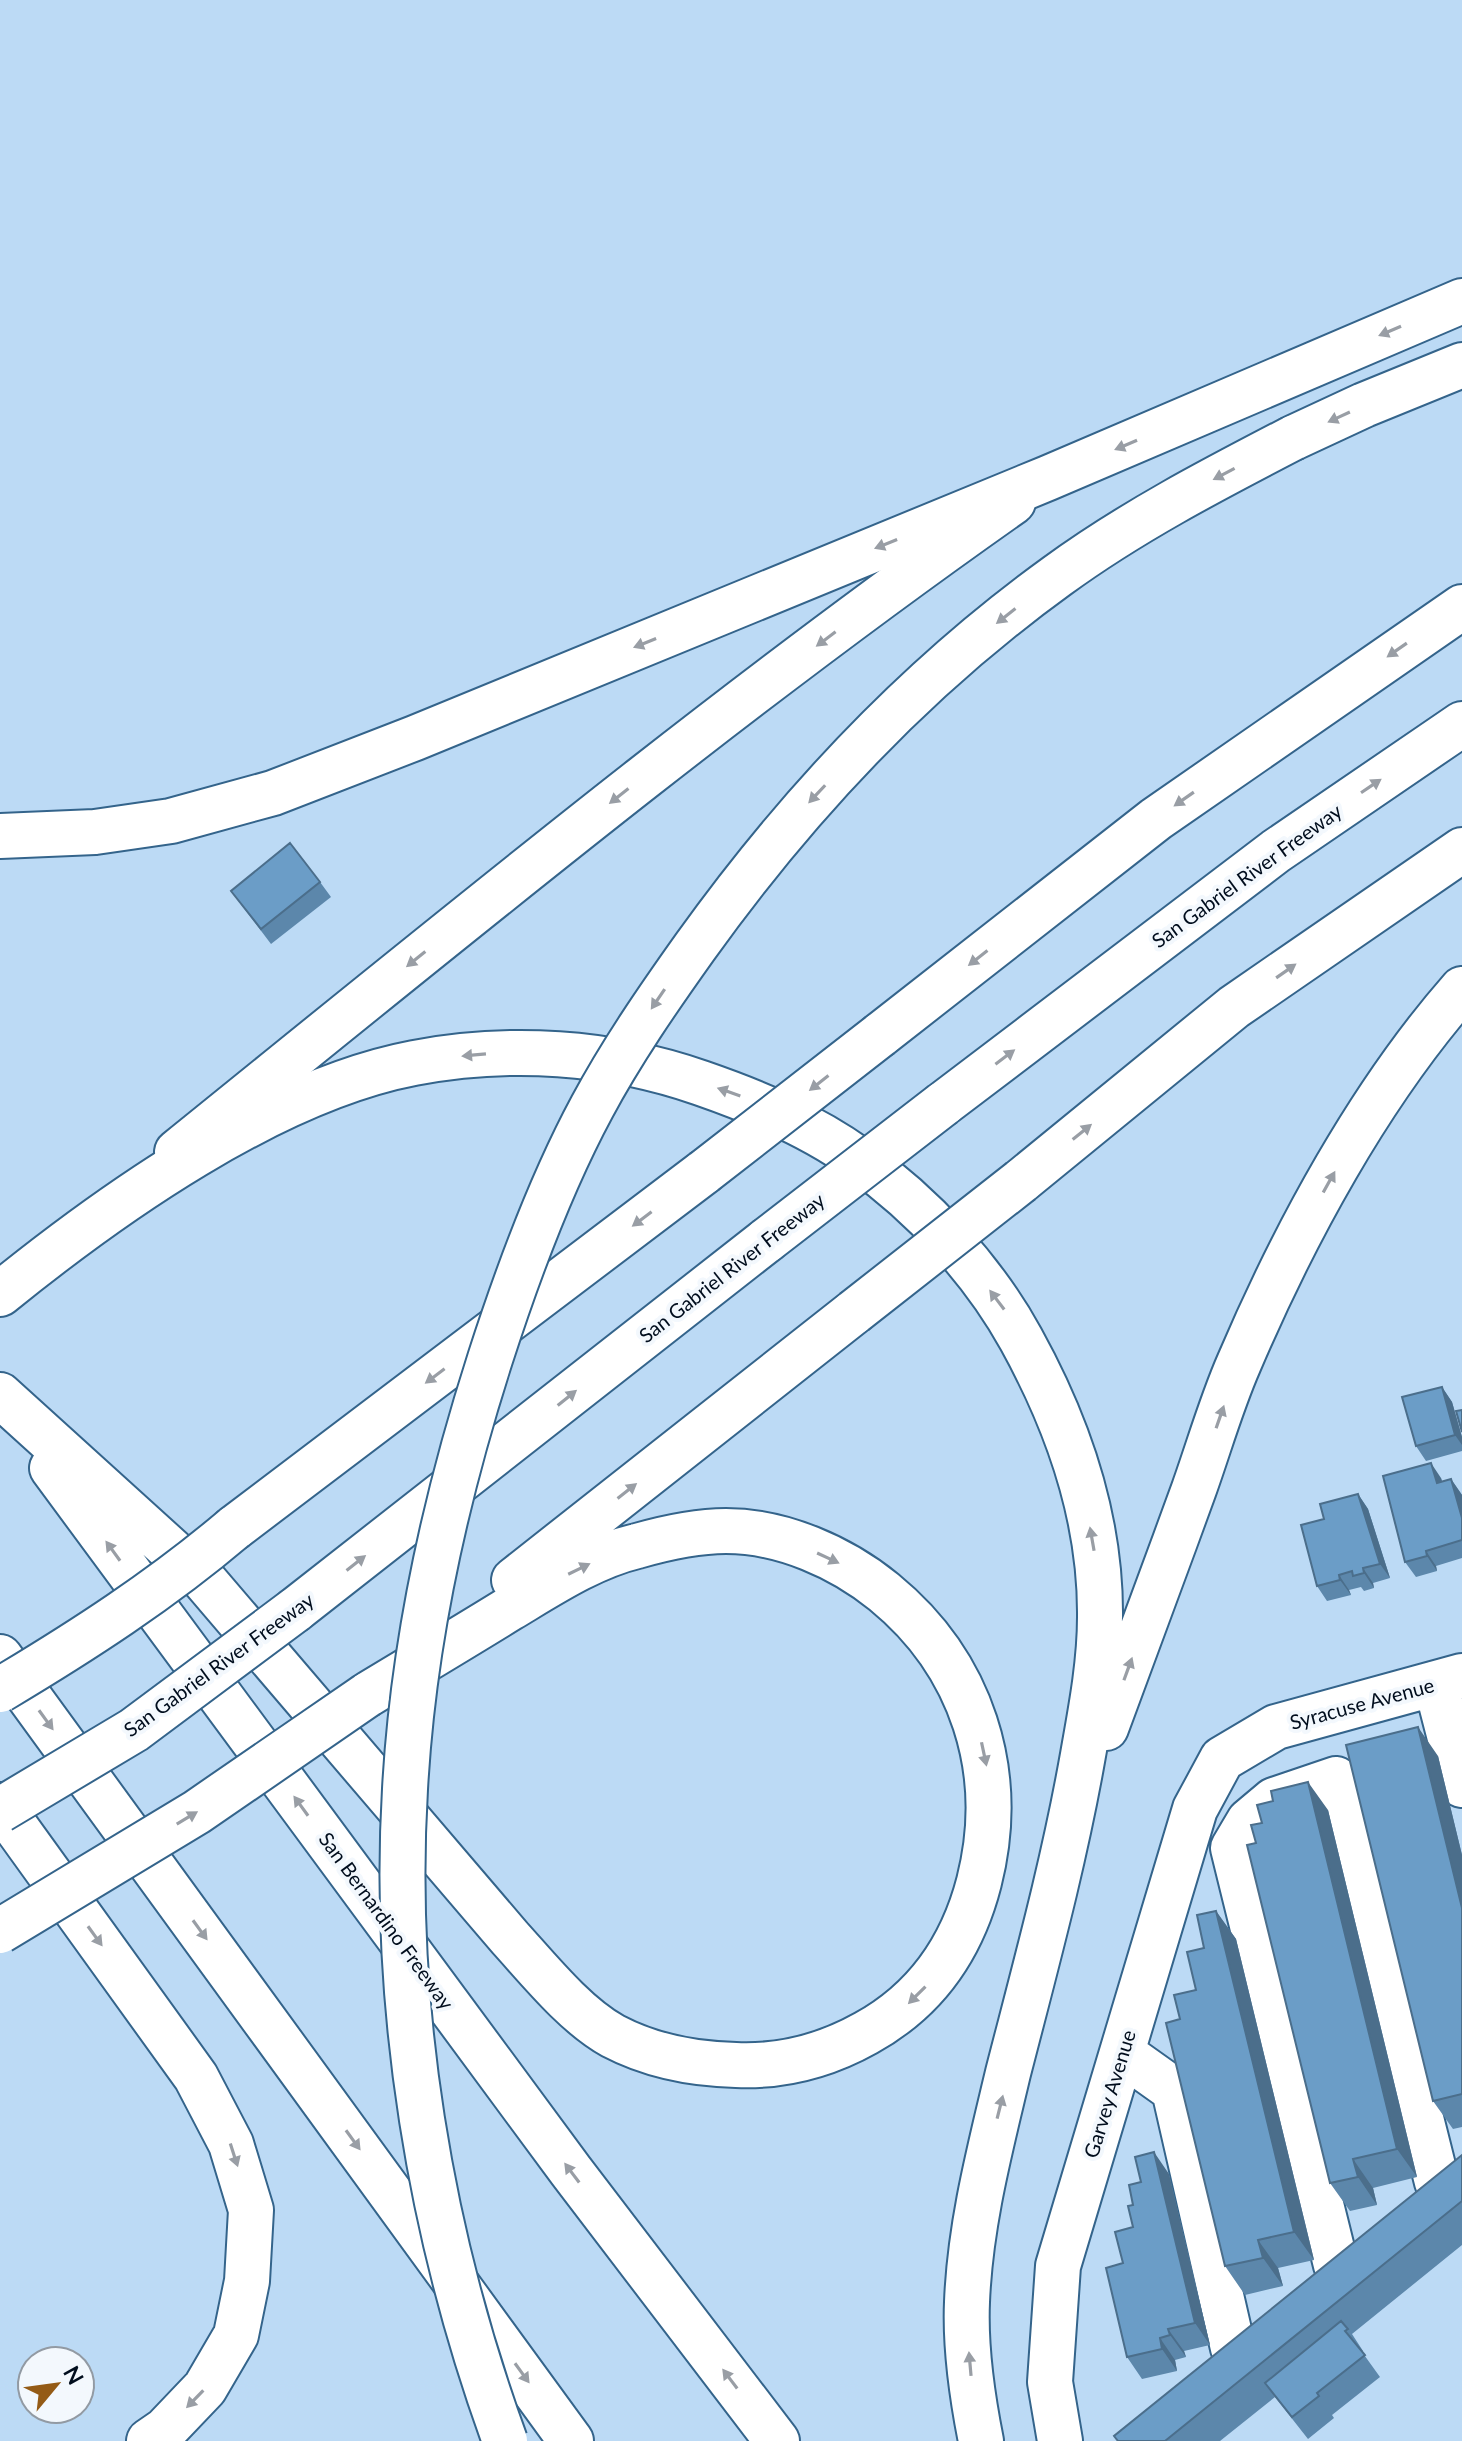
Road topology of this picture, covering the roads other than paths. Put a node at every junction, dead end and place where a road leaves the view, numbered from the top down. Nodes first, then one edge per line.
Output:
1 (1462, 301) edge
2 (1462, 365) edge
3 (1048, 478) junction
4 (1462, 607) edge
5 (1462, 724) edge
6 (0, 836) edge
7 (1462, 850) edge
8 (1462, 989) edge
9 (45, 1258) junction
10 (0, 1294) edge
11 (0, 1396) edge
12 (0, 1657) edge
13 (1449, 1680) edge
14 (0, 1690) edge
15 (367, 1695) junction
16 (1222, 1759) joint
17 (1462, 1785) edge
18 (0, 1808) edge
19 (1072, 1821) junction
20 (0, 1931) edge
21 (1122, 2053) junction
22 (1450, 2172) edge
23 (1404, 2210) edge
24 (1370, 2237) edge
25 (1336, 2265) junction
26 (1302, 2293) edge
27 (1267, 2321) edge
28 (149, 2441) edge
29 (505, 2441) edge
30 (571, 2441) edge
31 (777, 2441) edge
32 (981, 2441) edge
33 (1060, 2441) edge

1 -> 3 main road
2 -> 29 main road, bridge
3 -> 6 main road
3 -> 9 main road
4 -> 14 main road, bridge
18 -> 5 main road, San Gabriel River Freeway, bridge
15 -> 7 main road, bridge
19 -> 8 main road
9 - 10 main road
19 -> 9 main road
15 -> 11 main road
31 -> 11 main road, San Bernardino Freeway
12 -> 30 main road
13 - 16 main road, Syracuse Avenue
13 - 17 main road
20 -> 15 main road, bridge
16 - 21 main road, Garvey Avenue
18 -> 28 main road
32 -> 19 main road
21 - 27 main road
21 - 33 main road, Garvey Avenue
22 - 23 main road
22 - 25 main road
24 - 25 main road
25 - 26 main road

